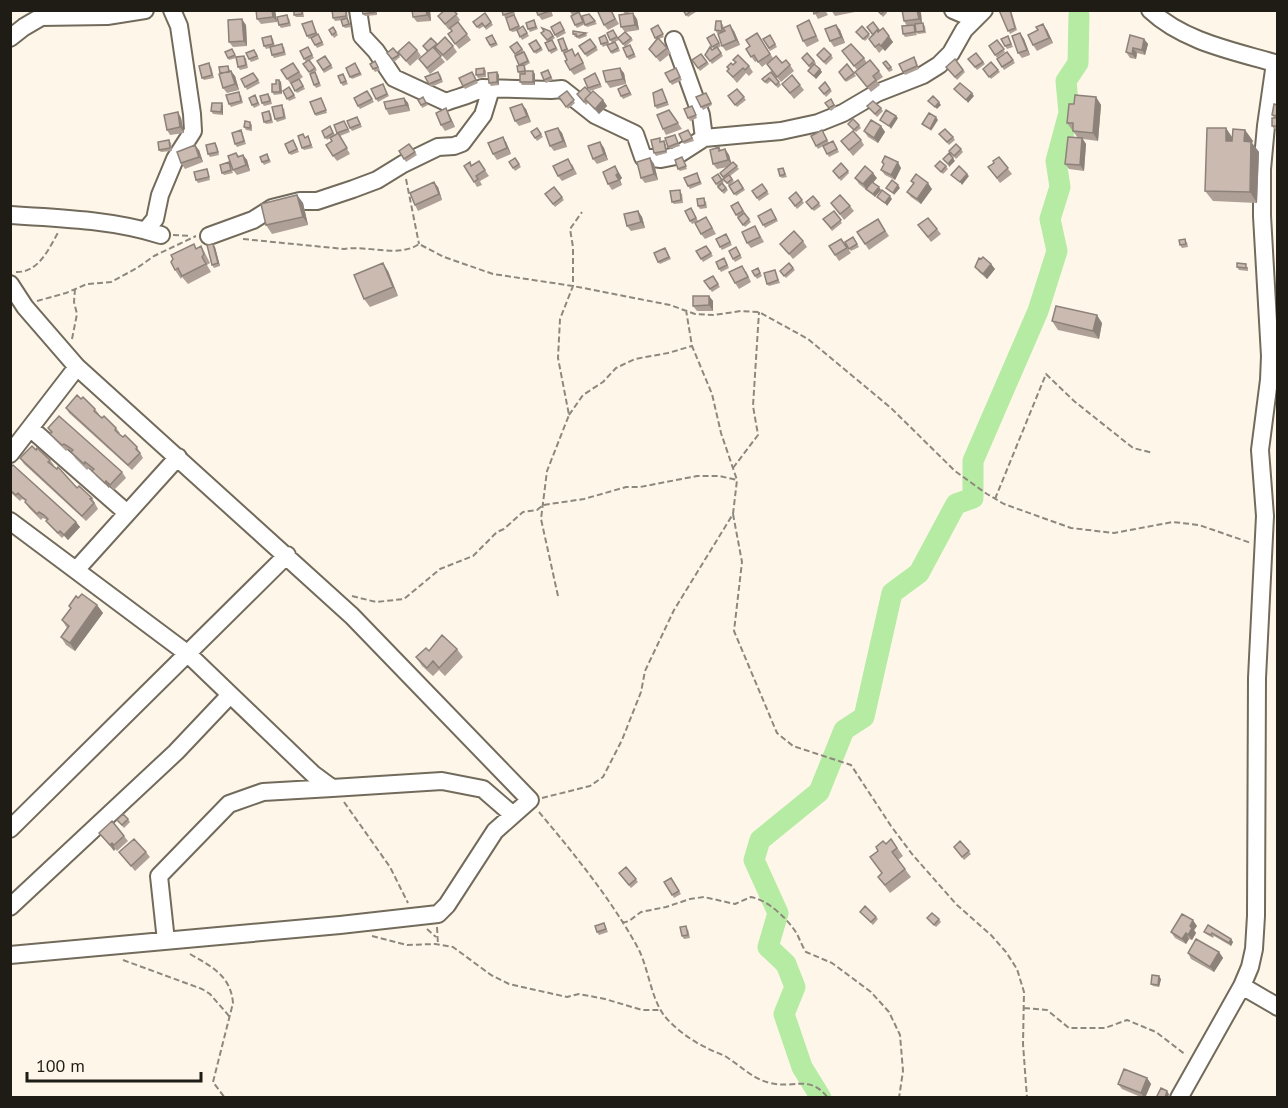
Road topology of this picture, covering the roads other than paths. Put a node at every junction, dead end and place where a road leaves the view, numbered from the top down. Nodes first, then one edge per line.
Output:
1 (145, 10) edge
2 (172, 10) edge
3 (358, 10) edge
4 (952, 10) edge
5 (1150, 10) edge
6 (46, 14) edge
7 (979, 15) edge
8 (10, 38) edge
9 (674, 40) dead end
10 (1276, 63) edge
11 (491, 89) junction
12 (704, 138) junction
13 (10, 215) edge
14 (202, 236) road end
15 (10, 284) edge
16 (73, 362) junction
17 (30, 428) junction
18 (10, 454) edge
19 (177, 457) junction
20 (127, 513) junction
21 (10, 521) edge
22 (287, 555) junction
23 (76, 570) junction
24 (188, 654) junction
25 (230, 695) junction
26 (332, 788) junction
27 (513, 815) junction
28 (12, 825) edge
29 (10, 907) edge
30 (166, 941) junction
31 (10, 955) edge
32 (1242, 986) junction
33 (1278, 1007) edge
34 (1179, 1098) edge

1 - 6 street
2 - 13 street
3 - 11 street
4 - 7 street
5 - 10 street
6 - 8 street
7 - 12 street
9 - 12 street
10 - 32 street
11 - 12 street
11 - 14 street
15 - 16 street
16 - 17 street
16 - 19 street
17 - 18 street
17 - 20 street
19 - 20 street
19 - 22 street
20 - 23 street
21 - 23 street
22 - 24 street
22 - 27 street
23 - 24 street
24 - 25 street
24 - 28 street
25 - 26 street
25 - 29 street
26 - 27 street
26 - 30 street
27 - 30 street
30 - 31 street
32 - 33 street
32 - 34 street

